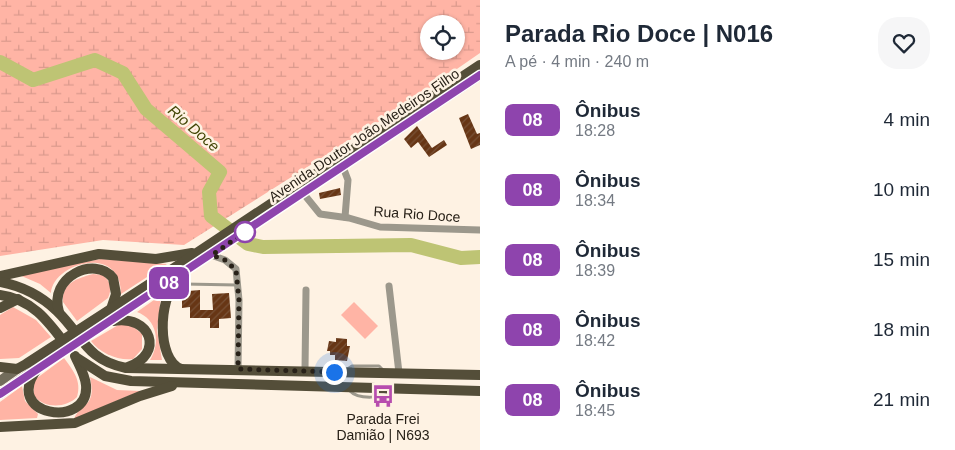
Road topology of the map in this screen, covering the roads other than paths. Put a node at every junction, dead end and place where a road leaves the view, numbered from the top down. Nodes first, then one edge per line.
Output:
1 (480, 65) edge
2 (480, 75) edge
3 (343, 167) junction
4 (303, 193) junction
5 (266, 212) junction
6 (344, 217) junction
7 (480, 230) edge
8 (213, 250) junction
9 (200, 257) junction
10 (0, 276) edge
11 (0, 282) edge
12 (184, 284) dead end
13 (238, 285) junction
14 (389, 286) dead end
15 (306, 290) dead end
16 (0, 295) edge
17 (18, 299) junction
18 (0, 308) edge
19 (59, 312) junction
20 (107, 317) junction
21 (75, 356) junction
22 (0, 366) edge
23 (39, 367) junction
24 (19, 368) junction
25 (126, 368) junction
26 (181, 369) junction
27 (238, 369) junction
28 (305, 370) junction
29 (398, 374) junction
30 (480, 375) edge
31 (0, 381) edge
32 (182, 384) junction
33 (480, 391) edge
34 (0, 394) edge
35 (0, 427) edge

1 - 5 main road, Avenida Doutor João Medeiros Filho
2 - 3 main road, Avenida Doutor João Medeiros Filho
3 - 4 main road, Avenida Doutor João Medeiros Filho
3 - 6 street
4 - 5 main road, Avenida Doutor João Medeiros Filho
4 - 6 street, Rua Rio Doce
5 - 8 main road, Avenida Doutor João Medeiros Filho
6 - 7 street, Rua Rio Doce
8 - 9 main road, Avenida Doutor João Medeiros Filho
8 - 13 street
9 - 10 main road
9 - 20 main road, Avenida Doutor João Medeiros Filho
9 - 20 main road, Avenida Doutor João Medeiros Filho
9 - 26 main road
11 - 19 main road
12 - 13 lane
13 - 27 street
14 - 29 street
15 - 28 street
16 - 17 main road
17 - 18 main road
17 - 21 main road
19 - 20 main road
19 - 25 main road
20 - 23 main road
20 - 24 main road
20 - 25 main road
21 - 23 main road
21 - 32 main road
22 - 24 main road
23 - 34 main road
24 - 31 main road
25 - 26 main road
26 - 27 main road
27 - 28 main road
28 - 29 main road
29 - 30 main road
32 - 33 main road
32 - 35 main road

